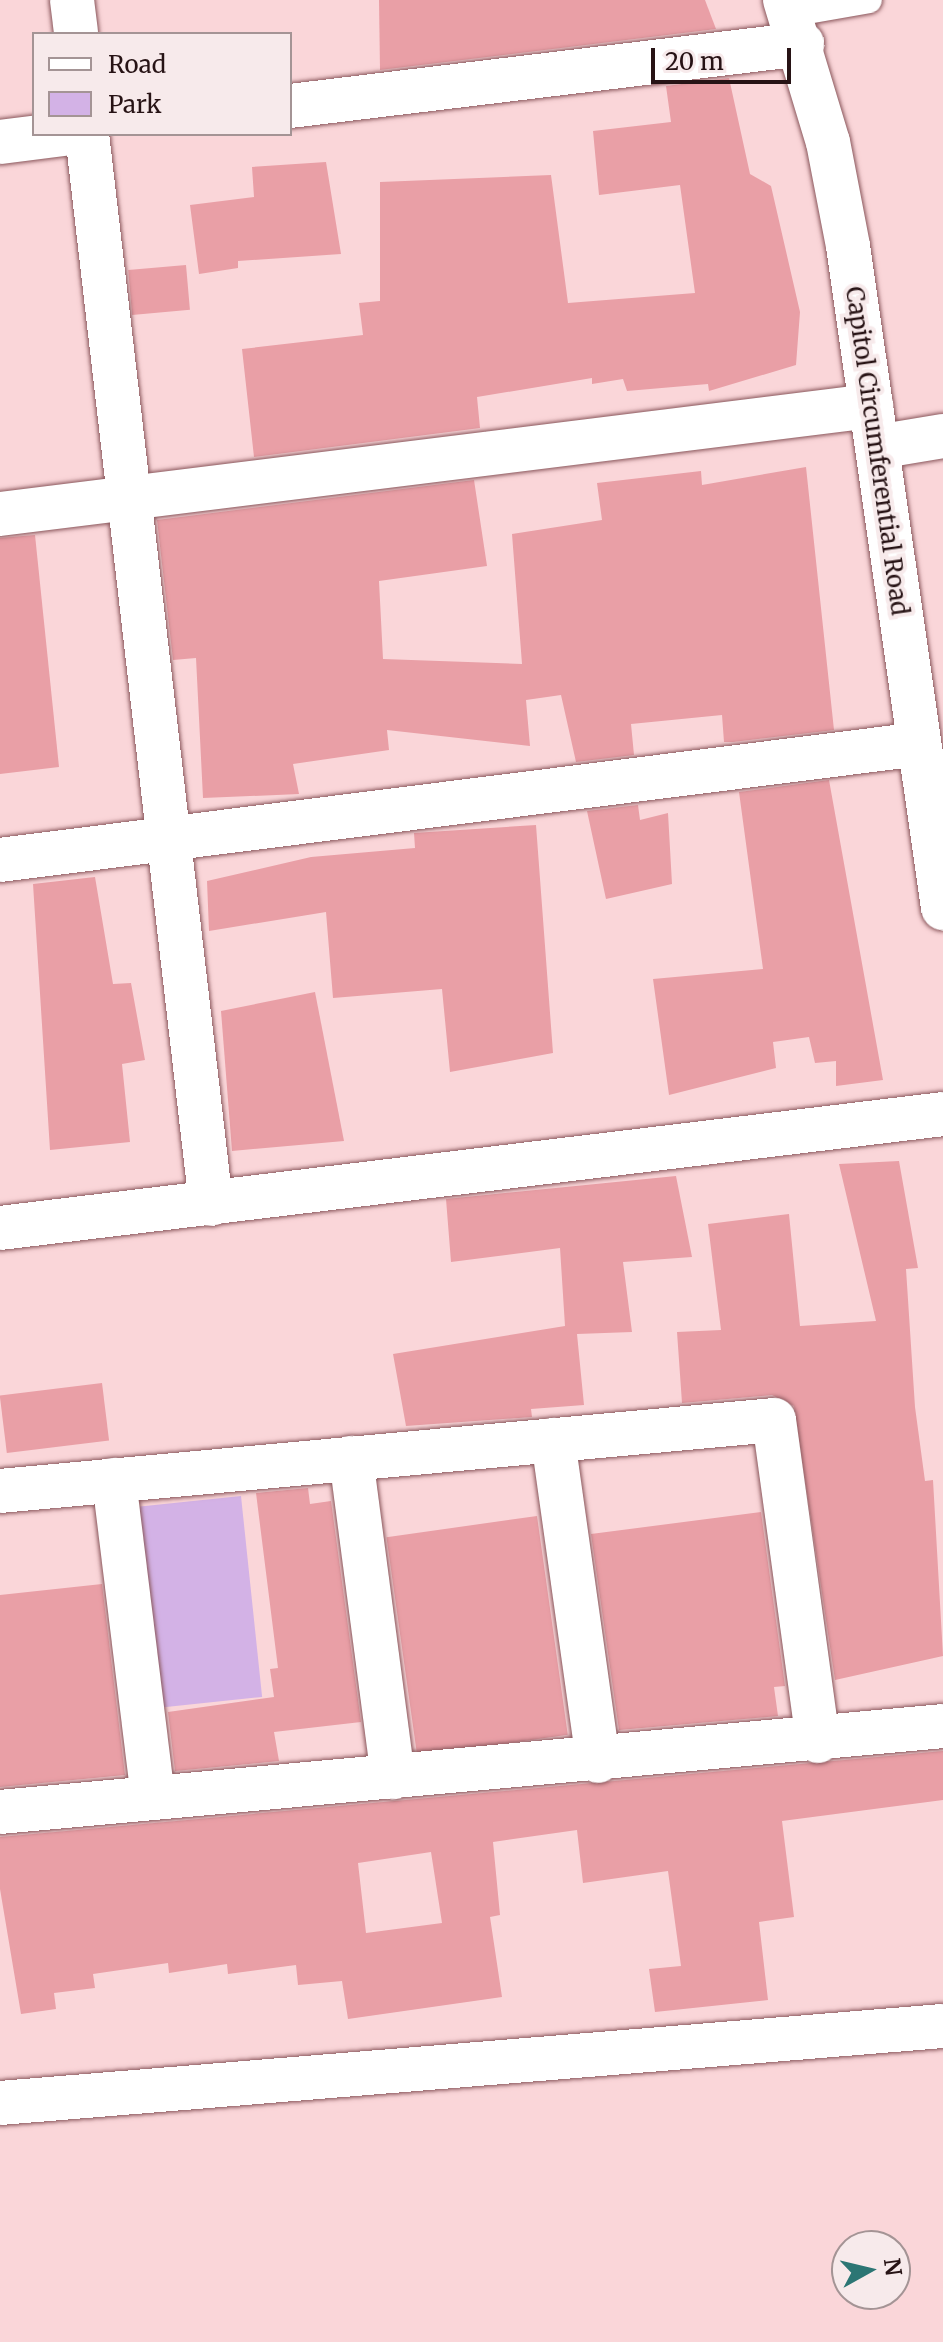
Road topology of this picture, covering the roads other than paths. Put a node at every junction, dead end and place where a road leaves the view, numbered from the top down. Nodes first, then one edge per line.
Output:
1 (72, 0) edge
2 (869, 0) edge
3 (792, 19) edge
4 (76, 32) edge
5 (292, 106) edge
6 (47, 136) edge
7 (87, 136) edge
8 (0, 142) edge
9 (874, 426) junction
10 (943, 436) edge
11 (130, 497) junction
12 (0, 514) edge
13 (919, 744) junction
14 (169, 840) junction
15 (0, 860) edge
16 (943, 908) edge
17 (943, 1114) edge
18 (211, 1204) junction
19 (0, 1228) edge
20 (553, 1440) junction
21 (351, 1458) junction
22 (114, 1480) junction
23 (0, 1491) edge
24 (943, 1726) edge
25 (818, 1741) junction
26 (598, 1761) junction
27 (393, 1777) junction
28 (153, 1797) junction
29 (0, 1812) edge
30 (943, 2026) edge
31 (0, 2103) edge

1 - 4 street
2 - 3 lane
3 - 5 street
3 - 9 street, Capitol Circumferential Road
6 - 8 street
7 - 11 street
9 - 10 street
9 - 11 street
9 - 13 street, Capitol Circumferential Road
11 - 12 street
11 - 14 street
13 - 14 street
13 - 16 street, Capitol Circumferential Road
14 - 15 street
14 - 18 street
17 - 18 street
18 - 19 street
20 - 21 street
20 - 25 street
20 - 26 street
21 - 22 street
21 - 27 street
22 - 23 street
22 - 28 street
24 - 25 street
25 - 26 street
26 - 27 street
27 - 28 street
28 - 29 street
30 - 31 street

